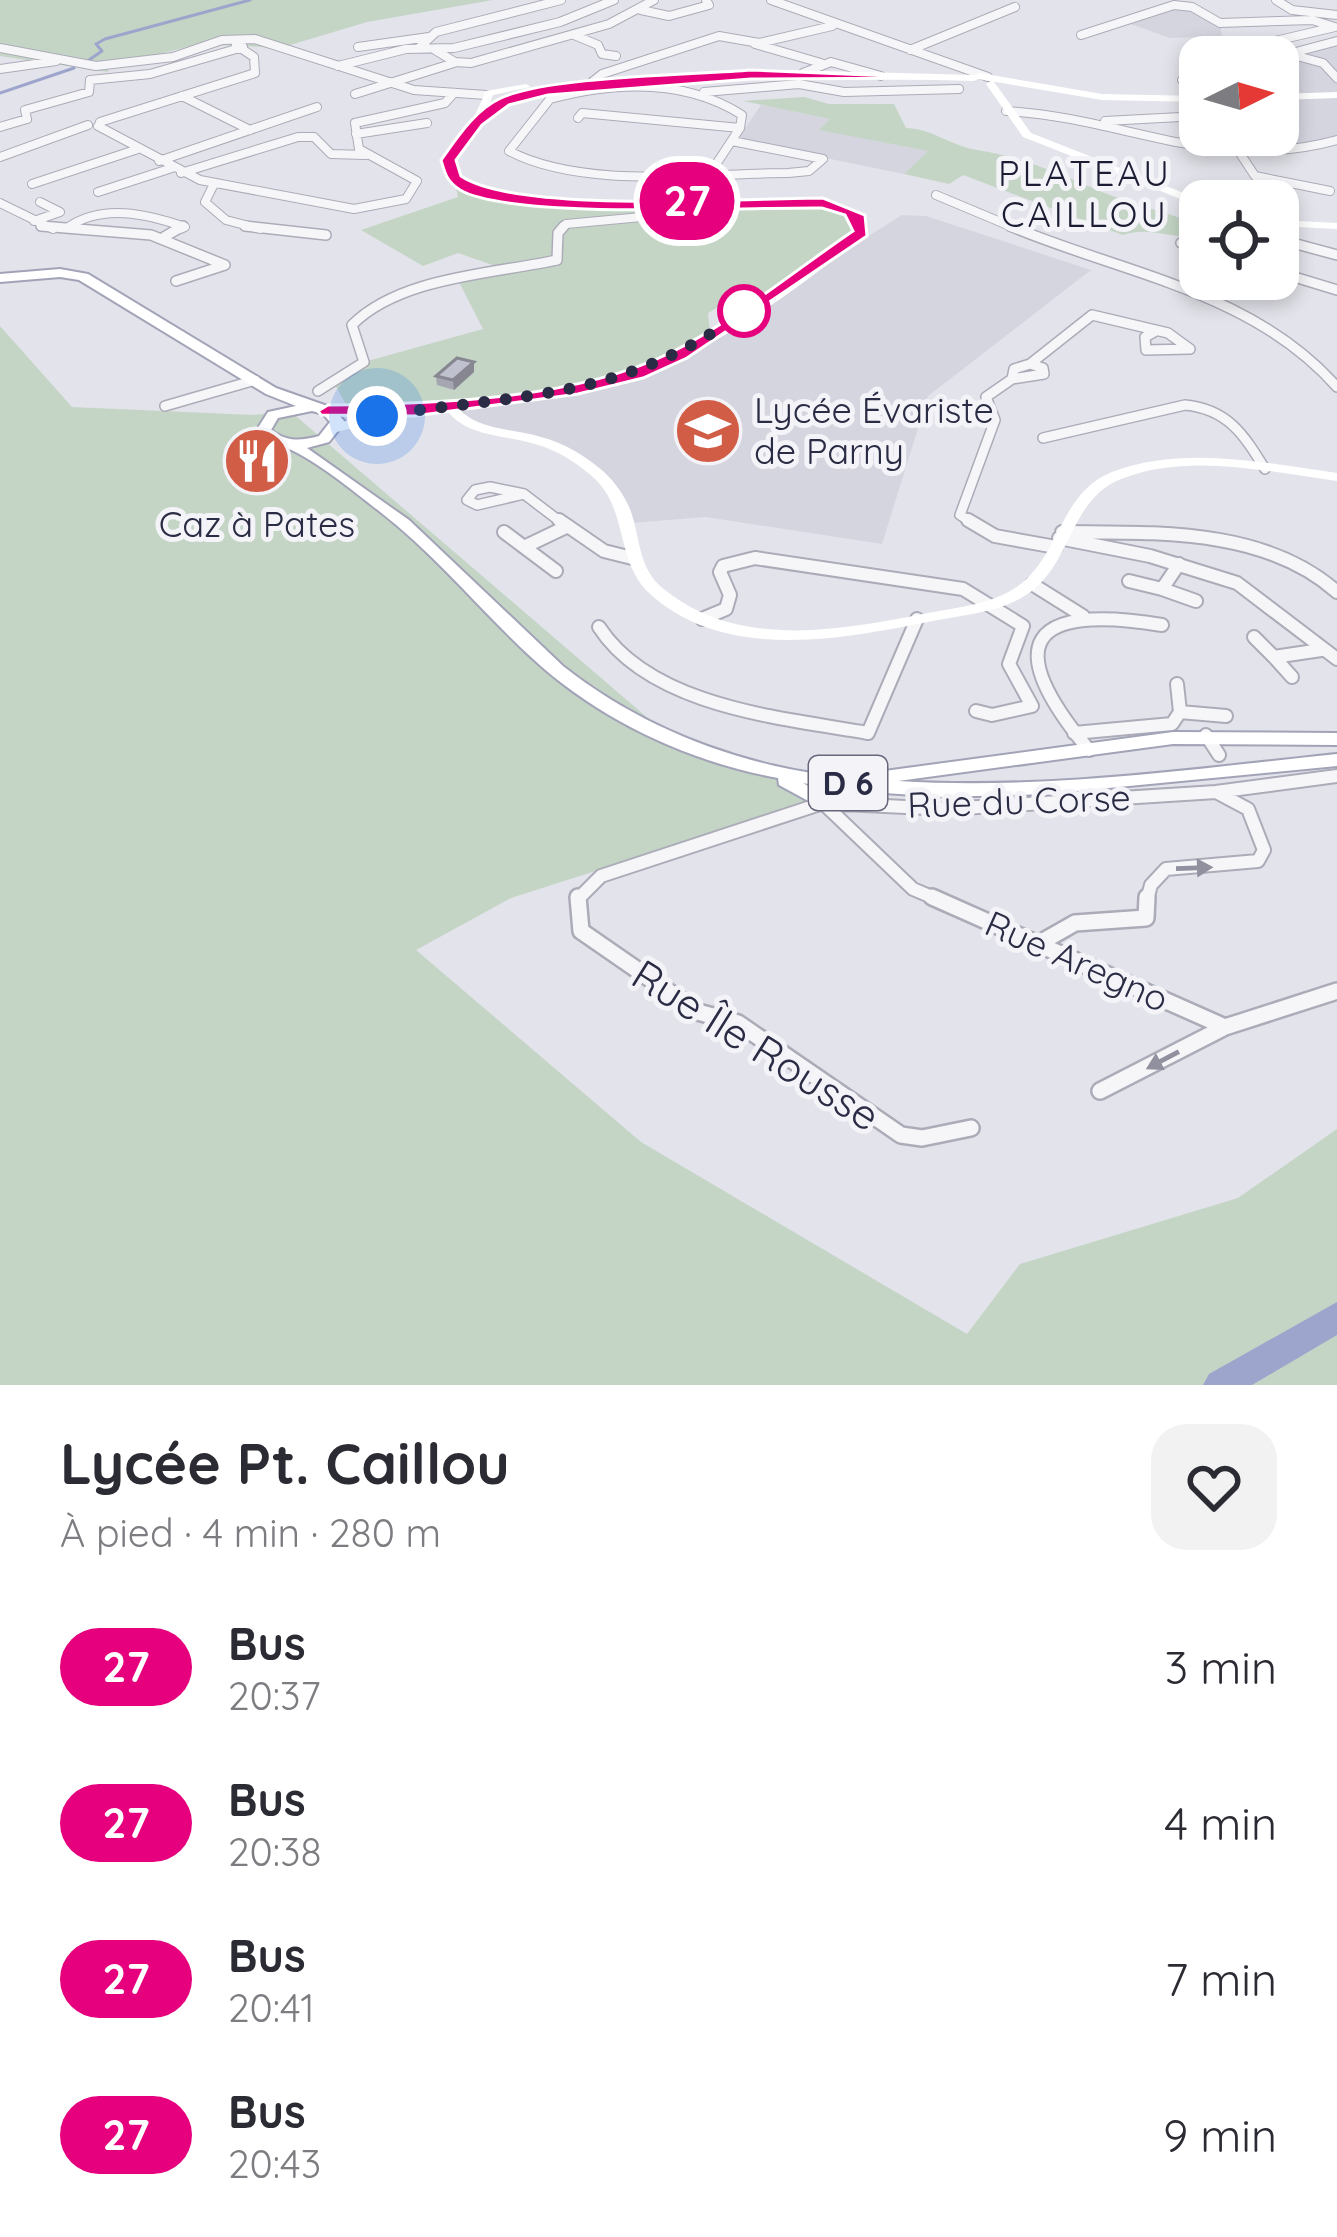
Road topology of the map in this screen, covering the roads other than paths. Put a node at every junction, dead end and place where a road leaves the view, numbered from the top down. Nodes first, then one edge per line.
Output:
1 (561, 0) edge
2 (614, 0) edge
3 (654, 0) edge
4 (706, 0) edge
5 (772, 0) edge
6 (1276, 0) edge
7 (516, 5) dead end
8 (1015, 8) dead end
9 (532, 9) junction
10 (641, 10) junction
11 (1334, 19) edge
12 (560, 22) junction
13 (835, 25) junction
14 (573, 35) junction
15 (1081, 35) dead end
16 (1299, 36) edge
17 (429, 37) junction
18 (1337, 40) edge
19 (211, 43) junction
20 (759, 43) junction
21 (243, 47) junction
22 (358, 47) dead end
23 (0, 48) edge
24 (419, 49) junction
25 (434, 49) junction
26 (908, 50) junction
27 (1299, 51) edge
28 (616, 56) dead end
29 (1299, 56) edge
30 (1299, 57) edge
31 (57, 60) junction
32 (455, 62) junction
33 (821, 63) junction
34 (1318, 63) junction
35 (338, 66) junction
36 (0, 69) edge
37 (803, 73) junction
38 (881, 76) junction
39 (1337, 78) edge
40 (979, 80) junction
41 (390, 83) junction
42 (640, 85) junction
43 (611, 87) junction
44 (889, 90) junction
45 (528, 91) junction
46 (1337, 91) edge
47 (454, 93) junction
48 (685, 93) junction
49 (355, 94) dead end
50 (181, 95) junction
51 (1299, 95) edge
52 (486, 96) junction
53 (1179, 97) edge
54 (504, 101) junction
55 (317, 107) dead end
56 (1006, 111) junction
57 (1179, 117) edge
58 (578, 118) dead end
59 (477, 122) junction
60 (1100, 123) junction
61 (95, 124) junction
62 (427, 124) dead end
63 (0, 127) edge
64 (740, 128) junction
65 (250, 130) junction
66 (356, 134) junction
67 (1337, 140) edge
68 (732, 141) junction
69 (1179, 146) edge
70 (138, 149) junction
71 (1299, 152) edge
72 (367, 155) junction
73 (1245, 156) edge
74 (0, 157) edge
75 (159, 161) junction
76 (177, 171) junction
77 (711, 172) junction
78 (32, 184) dead end
79 (214, 184) junction
80 (1330, 191) dead end
81 (98, 192) dead end
82 (1179, 194) edge
83 (935, 195) dead end
84 (704, 201) junction
85 (40, 202) dead end
86 (0, 203) edge
87 (34, 221) junction
88 (1299, 224) edge
89 (1337, 226) edge
90 (66, 229) junction
91 (326, 235) dead end
92 (162, 238) junction
93 (1299, 245) edge
94 (1337, 255) edge
95 (0, 278) edge
96 (1299, 278) edge
97 (176, 281) dead end
98 (1337, 290) edge
99 (1156, 331) dead end
100 (1030, 364) junction
101 (1012, 379) junction
102 (255, 380) junction
103 (1337, 387) edge
104 (271, 391) junction
105 (319, 403) junction
106 (449, 405) junction
107 (165, 406) dead end
108 (414, 410) junction
109 (273, 415) junction
110 (330, 433) junction
111 (1043, 438) dead end
112 (290, 445) junction
113 (1265, 469) junction
114 (1337, 477) edge
115 (524, 494) dead end
116 (568, 526) junction
117 (504, 532) dead end
118 (1059, 539) junction
119 (524, 547) junction
120 (632, 558) junction
121 (1179, 564) junction
122 (556, 571) dead end
123 (1337, 575) edge
124 (1322, 576) junction
125 (1129, 581) dead end
126 (1032, 584) junction
127 (1162, 589) junction
128 (1337, 592) edge
129 (1196, 601) dead end
130 (993, 603) junction
131 (1083, 616) junction
132 (702, 619) junction
133 (917, 619) junction
134 (1162, 625) dead end
135 (599, 627) dead end
136 (1253, 637) dead end
137 (1321, 650) junction
138 (1274, 657) junction
139 (1337, 659) edge
140 (1292, 677) dead end
141 (1177, 684) dead end
142 (976, 711) dead end
143 (1180, 712) junction
144 (1226, 716) dead end
145 (1074, 734) junction
146 (1206, 735) junction
147 (1337, 739) edge
148 (1089, 750) junction
149 (1337, 751) edge
150 (1219, 754) dead end
151 (732, 760) junction
152 (1337, 760) edge
153 (1337, 776) edge
154 (870, 782) junction
155 (1274, 782) junction
156 (1216, 792) junction
157 (823, 803) junction
158 (1247, 809) junction
159 (577, 898) joint
160 (1038, 944) junction
161 (1337, 991) edge
162 (1225, 1027) junction
163 (1100, 1091) dead end
164 (971, 1128) dead end

1 - 9 street
2 - 12 street
3 - 10 street
4 - 10 street
5 - 13 street
6 - 11 street
7 - 9 street
8 - 26 street
9 - 12 street
9 - 17 street
10 - 14 street
11 - 15 street
11 - 16 street
12 - 25 street
13 - 20 street
13 - 26 street
14 - 28 street
14 - 32 street
17 - 22 street
17 - 24 street
18 - 27 street
19 - 21 street
19 - 31 street
19 - 35 street
20 - 33 street
20 - 43 street
21 - 50 street
21 - 63 street
23 - 31 street
24 - 25 street
24 - 35 street
25 - 32 street
26 - 40 street
29 - 34 street
30 - 34 street
31 - 36 street
32 - 41 street
33 - 37 street
33 - 38 street
34 - 39 street
34 - 46 street
35 - 41 street
37 - 38 main road
37 - 42 main road
38 - 40 main road
38 - 44 street
40 - 44 street
40 - 53 main road
40 - 56 main road
41 - 47 street
41 - 49 street
42 - 43 main road
42 - 48 street
43 - 45 main road
43 - 77 street
44 - 48 street
45 - 52 main road
45 - 54 main road
46 - 51 main road
47 - 52 street
47 - 66 street
48 - 64 street
50 - 61 street
50 - 65 street
52 - 54 main road
52 - 59 main road
54 - 59 main road
55 - 65 street
56 - 60 street
56 - 82 main road
57 - 60 street
58 - 64 street
59 - 84 main road
60 - 69 street
61 - 70 street
61 - 74 street
62 - 66 street
64 - 68 street
65 - 75 street
66 - 72 street
67 - 71 street
68 - 77 street
68 - 77 street
70 - 75 street
70 - 78 street
72 - 76 street
72 - 79 street
73 - 80 street
75 - 76 street
76 - 79 street
76 - 81 street
79 - 91 street
83 - 103 street
84 - 105 street
84 - 106 main road
85 - 87 street
86 - 87 street
87 - 90 street
88 - 89 main road
90 - 92 street
90 - 92 street
92 - 97 street
93 - 94 street
95 - 102 main road
96 - 98 street
99 - 100 street
100 - 101 street
100 - 101 street
101 - 118 street
102 - 104 main road
102 - 107 street
104 - 105 main road
104 - 109 main road
105 - 108 main road
105 - 109 main road
105 - 110 main road
106 - 108 main road
106 - 120 main road
108 - 110 main road
109 - 112 main road
110 - 112 main road
110 - 154 main road, D 6
111 - 113 street
112 - 151 main road, D 6
113 - 114 main road
113 - 118 main road
115 - 116 street
116 - 119 street
116 - 120 street
117 - 119 street
118 - 121 street
118 - 124 street
118 - 126 main road
119 - 122 street
120 - 132 main road
121 - 127 street
121 - 137 street
123 - 124 street
124 - 128 street
125 - 127 street
126 - 130 main road
126 - 131 street
127 - 129 street
130 - 132 street
130 - 133 main road
130 - 142 street
131 - 134 street
131 - 145 street
132 - 133 main road
133 - 135 street
136 - 138 street
137 - 138 street
137 - 139 street
138 - 140 street
141 - 143 street
143 - 144 street
143 - 145 street
145 - 148 street
146 - 147 main road
146 - 148 main road
146 - 150 street
148 - 154 main road
149 - 154 main road, D 6
151 - 154 main road, D 6
151 - 157 main road
152 - 154 main road, D 6
153 - 155 street, Rue du Corse
154 - 157 main road
155 - 156 street, Rue du Corse
155 - 158 street
156 - 157 street, Rue du Corse
156 - 158 street
157 - 159 street, Rue du Corse
157 - 160 street, Rue Aregno
160 -> 158 street
159 - 164 street, Rue Île Rousse
160 - 162 street, Rue Aregno
161 - 162 street
162 -> 163 street, Rue Aregno

